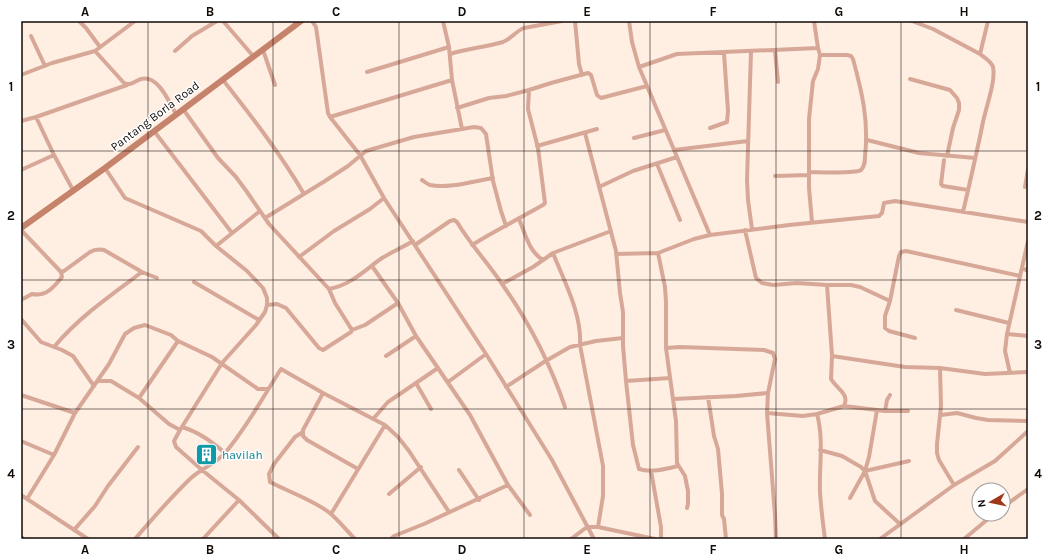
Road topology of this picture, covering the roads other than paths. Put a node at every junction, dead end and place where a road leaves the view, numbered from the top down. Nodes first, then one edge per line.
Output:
1 (79, 21) edge
2 (136, 21) edge
3 (217, 21) edge
4 (223, 21) edge
5 (301, 21) edge
6 (312, 21) edge
7 (443, 21) edge
8 (562, 21) edge
9 (575, 21) edge
10 (629, 21) edge
11 (814, 21) edge
12 (912, 21) edge
13 (988, 21) edge
14 (31, 36) dead end
15 (100, 47) junction
16 (449, 47) junction
17 (818, 48) junction
18 (263, 50) junction
19 (775, 50) junction
20 (95, 51) junction
21 (175, 51) dead end
22 (751, 51) junction
23 (724, 53) junction
24 (450, 54) junction
25 (980, 54) junction
26 (820, 55) junction
27 (254, 57) junction
28 (45, 66) junction
29 (639, 67) junction
30 (367, 72) dead end
31 (582, 75) junction
32 (21, 76) edge
33 (910, 79) dead end
34 (223, 80) junction
35 (452, 80) junction
36 (778, 82) dead end
37 (128, 85) junction
38 (275, 85) dead end
39 (647, 86) junction
40 (529, 90) junction
41 (457, 108) junction
42 (183, 109) junction
43 (176, 114) junction
44 (36, 117) junction
45 (330, 117) junction
46 (21, 121) edge
47 (710, 128) dead end
48 (462, 129) junction
49 (597, 129) dead end
50 (153, 130) junction
51 (665, 130) junction
52 (585, 132) junction
53 (634, 138) dead end
54 (867, 140) junction
55 (748, 141) junction
56 (537, 146) junction
57 (674, 150) junction
58 (54, 155) junction
59 (360, 155) junction
60 (676, 157) junction
61 (946, 158) junction
62 (975, 158) junction
63 (657, 164) junction
64 (105, 168) junction
65 (1028, 169) edge
66 (21, 170) edge
67 (809, 174) junction
68 (775, 176) dead end
69 (493, 178) junction
70 (422, 180) dead end
71 (599, 186) junction
72 (1025, 187) dead end
73 (73, 190) junction
74 (968, 190) junction
75 (304, 194) junction
76 (384, 198) junction
77 (260, 211) junction
78 (963, 212) junction
79 (265, 218) junction
80 (519, 219) junction
81 (680, 220) dead end
82 (812, 222) junction
83 (1028, 222) edge
84 (506, 226) junction
85 (21, 229) edge
86 (752, 229) junction
87 (745, 230) junction
88 (611, 231) junction
89 (232, 233) junction
90 (710, 235) junction
91 (1028, 241) edge
92 (414, 243) junction
93 (472, 245) junction
94 (216, 246) junction
95 (553, 253) junction
96 (658, 253) junction
97 (616, 254) junction
98 (299, 257) junction
99 (543, 260) junction
100 (372, 266) junction
101 (1022, 268) junction
102 (1028, 270) edge
103 (61, 272) junction
104 (142, 272) junction
105 (1020, 276) junction
106 (157, 278) dead end
107 (194, 282) dead end
108 (502, 284) junction
109 (827, 285) junction
110 (329, 289) junction
111 (21, 300) edge
112 (890, 301) junction
113 (398, 303) junction
114 (267, 305) junction
115 (956, 310) dead end
116 (21, 319) edge
117 (259, 320) junction
118 (1009, 323) junction
119 (352, 330) junction
120 (1007, 334) junction
121 (416, 336) junction
122 (1028, 336) edge
123 (623, 338) junction
124 (915, 338) dead end
125 (178, 341) junction
126 (580, 345) junction
127 (54, 347) junction
128 (666, 348) junction
129 (486, 354) junction
130 (386, 356) dead end
131 (832, 356) junction
132 (546, 361) junction
133 (222, 363) junction
134 (438, 368) junction
135 (940, 368) junction
136 (1028, 372) edge
137 (1010, 373) junction
138 (670, 378) junction
139 (97, 381) junction
140 (626, 381) junction
141 (448, 382) junction
142 (416, 383) junction
143 (94, 386) junction
144 (506, 387) junction
145 (268, 389) junction
146 (323, 393) junction
147 (768, 393) junction
148 (21, 395) edge
149 (890, 395) dead end
150 (139, 398) junction
151 (673, 398) junction
152 (708, 398) junction
153 (844, 406) junction
154 (565, 408) dead end
155 (431, 409) dead end
156 (877, 410) junction
157 (885, 411) junction
158 (908, 411) dead end
159 (75, 413) junction
160 (767, 413) junction
161 (817, 414) junction
162 (941, 415) junction
163 (373, 419) junction
164 (1028, 421) edge
165 (384, 425) junction
166 (181, 429) junction
167 (1028, 431) edge
168 (303, 432) junction
169 (21, 441) edge
170 (138, 447) dead end
171 (820, 450) junction
172 (225, 453) junction
173 (54, 455) junction
174 (909, 461) dead end
175 (678, 466) junction
176 (421, 467) junction
177 (358, 469) junction
178 (202, 470) junction
179 (459, 470) dead end
180 (651, 471) junction
181 (865, 471) junction
182 (508, 485) junction
183 (954, 485) junction
184 (1028, 489) edge
185 (389, 494) dead end
186 (21, 495) edge
187 (850, 498) dead end
188 (27, 499) junction
189 (239, 500) junction
190 (479, 500) junction
191 (1011, 501) edge
192 (686, 508) dead end
193 (450, 512) junction
194 (331, 514) junction
195 (530, 515) dead end
196 (984, 522) edge
197 (900, 524) junction
198 (587, 527) junction
199 (598, 527) junction
200 (74, 530) junction
201 (88, 539) edge
202 (135, 539) edge
203 (203, 539) edge
204 (279, 539) edge
205 (355, 539) edge
206 (391, 539) edge
207 (571, 539) edge
208 (594, 539) edge
209 (655, 539) edge
210 (661, 539) edge
211 (726, 539) edge
212 (776, 539) edge
213 (825, 539) edge
214 (880, 539) edge
215 (964, 539) edge

1 - 15 street
2 - 15 street
3 - 21 street
4 - 27 street
5 - 18 street, Pantang Borla Road
6 - 45 street
7 - 16 street
8 - 24 street
9 - 31 street
10 - 29 street
11 - 17 street
12 - 25 street
13 - 25 street
14 - 28 street
15 - 20 street
16 - 24 street
16 - 30 street
17 - 19 street
17 - 26 street
18 - 27 street, Pantang Borla Road
18 - 38 street
19 - 22 street
19 - 36 street
20 - 28 street
20 - 37 street
22 - 23 street
22 - 55 street
23 - 29 street
23 - 47 street
24 - 35 street
25 - 62 street
26 - 54 street
26 - 67 street
27 - 34 street, Pantang Borla Road
28 - 32 street
29 - 39 street
31 - 39 street
31 - 40 street
33 - 61 street
34 - 42 street, Pantang Borla Road
34 - 75 street
35 - 41 street
35 - 45 street
37 - 43 street
37 - 44 street
39 - 51 street
40 - 41 street
40 - 56 street
41 - 48 street
42 - 43 street, Pantang Borla Road
42 - 77 street
43 - 50 street, Pantang Borla Road
44 - 46 street
44 - 58 street
45 - 59 street
48 - 59 street
48 - 69 street
49 - 52 street
50 - 64 street, Pantang Borla Road
50 - 89 street
51 - 53 street
51 - 57 street
52 - 56 street
52 - 71 street
54 - 61 street
54 - 67 street
55 - 57 street
55 - 86 street
56 - 80 street
57 - 60 street
58 - 66 street
58 - 73 street
59 - 75 street
59 - 76 street
60 - 63 street
60 - 90 street
61 - 62 street
61 - 74 street
62 - 74 street
63 - 71 street
63 - 81 street
64 - 73 street, Pantang Borla Road
64 - 94 street
65 - 72 street
67 - 68 street
67 - 82 street
69 - 70 street
69 - 84 street
71 - 88 street
73 - 85 street, Pantang Borla Road
74 - 78 street
75 - 79 street
76 - 92 street
76 - 98 street
77 - 79 street
77 - 89 street
78 - 82 street
78 - 83 street
79 - 98 street
80 - 84 street
80 - 99 street
82 - 86 street
84 - 93 street
85 - 103 street
86 - 87 street
87 - 90 street
87 - 109 street
88 - 95 street
88 - 97 street
89 - 94 street
90 - 96 street
91 - 101 street
92 - 93 street
92 - 100 street
92 - 129 street
93 - 108 street
94 - 114 street
95 - 99 street
95 - 126 street
96 - 97 street
96 - 128 street
97 - 123 street
98 - 110 street
99 - 108 street
100 - 110 street
100 - 113 street
101 - 102 street
101 - 105 street
103 - 104 street
103 - 111 street
104 - 106 street
104 - 127 street
105 - 112 street
105 - 118 street
107 - 117 street
108 - 132 street
109 - 112 street
109 - 131 street
110 - 119 street
112 - 124 street
113 - 119 street
113 - 121 street
114 - 117 street
114 - 119 street
115 - 118 street
116 - 127 street
117 - 133 street
118 - 120 street
120 - 122 street
120 - 137 street
121 - 130 street
121 - 134 street
123 - 126 street
123 - 140 street
125 - 133 street
125 - 139 street
125 - 150 street
126 - 132 street
126 - 199 street
127 - 143 street
128 - 138 street
128 - 147 street
129 - 141 street
129 - 144 street
131 - 135 street
131 - 153 street
132 - 144 street
132 - 154 street
133 - 145 street
133 - 166 street
134 - 141 street
134 - 142 street
135 - 137 street
135 - 162 street
136 - 137 street
138 - 140 street
138 - 151 street
139 - 143 street
139 - 150 street
140 - 180 street
141 - 182 street
142 - 155 street
142 - 163 street
143 - 159 street
144 - 198 street
145 - 146 street
145 - 172 street
146 - 163 street
146 - 168 street
147 - 152 street
147 - 160 street
148 - 159 street
149 - 157 street
150 - 166 street
151 - 152 street
151 - 175 street
152 - 211 street
153 - 156 street
153 - 161 street
156 - 157 street
156 - 181 street
157 - 158 street
159 - 173 street
160 - 161 street
160 - 212 street
161 - 171 street
162 - 164 street
162 - 183 street
163 - 165 street
165 - 176 street
165 - 177 street
166 - 172 street
166 - 178 street
167 - 183 street
168 - 177 street
168 - 194 street
169 - 173 street
170 - 200 street
171 - 181 street
171 - 213 street
172 - 178 street
173 - 188 street
174 - 181 street
175 - 180 street
175 - 192 street
176 - 185 street
176 - 193 street
177 - 194 street
178 - 189 street
178 - 202 street
179 - 190 street
180 - 210 street
181 - 187 street
181 - 197 street
182 - 190 street
182 - 195 street
183 - 197 street
184 - 191 street
186 - 188 street
188 - 200 street
189 - 203 street
189 - 204 street
190 - 193 street
193 - 206 street
194 - 205 street
196 - 215 street
197 - 214 street
198 - 199 street
198 - 207 street
198 - 208 street
199 - 209 street
200 - 201 street

